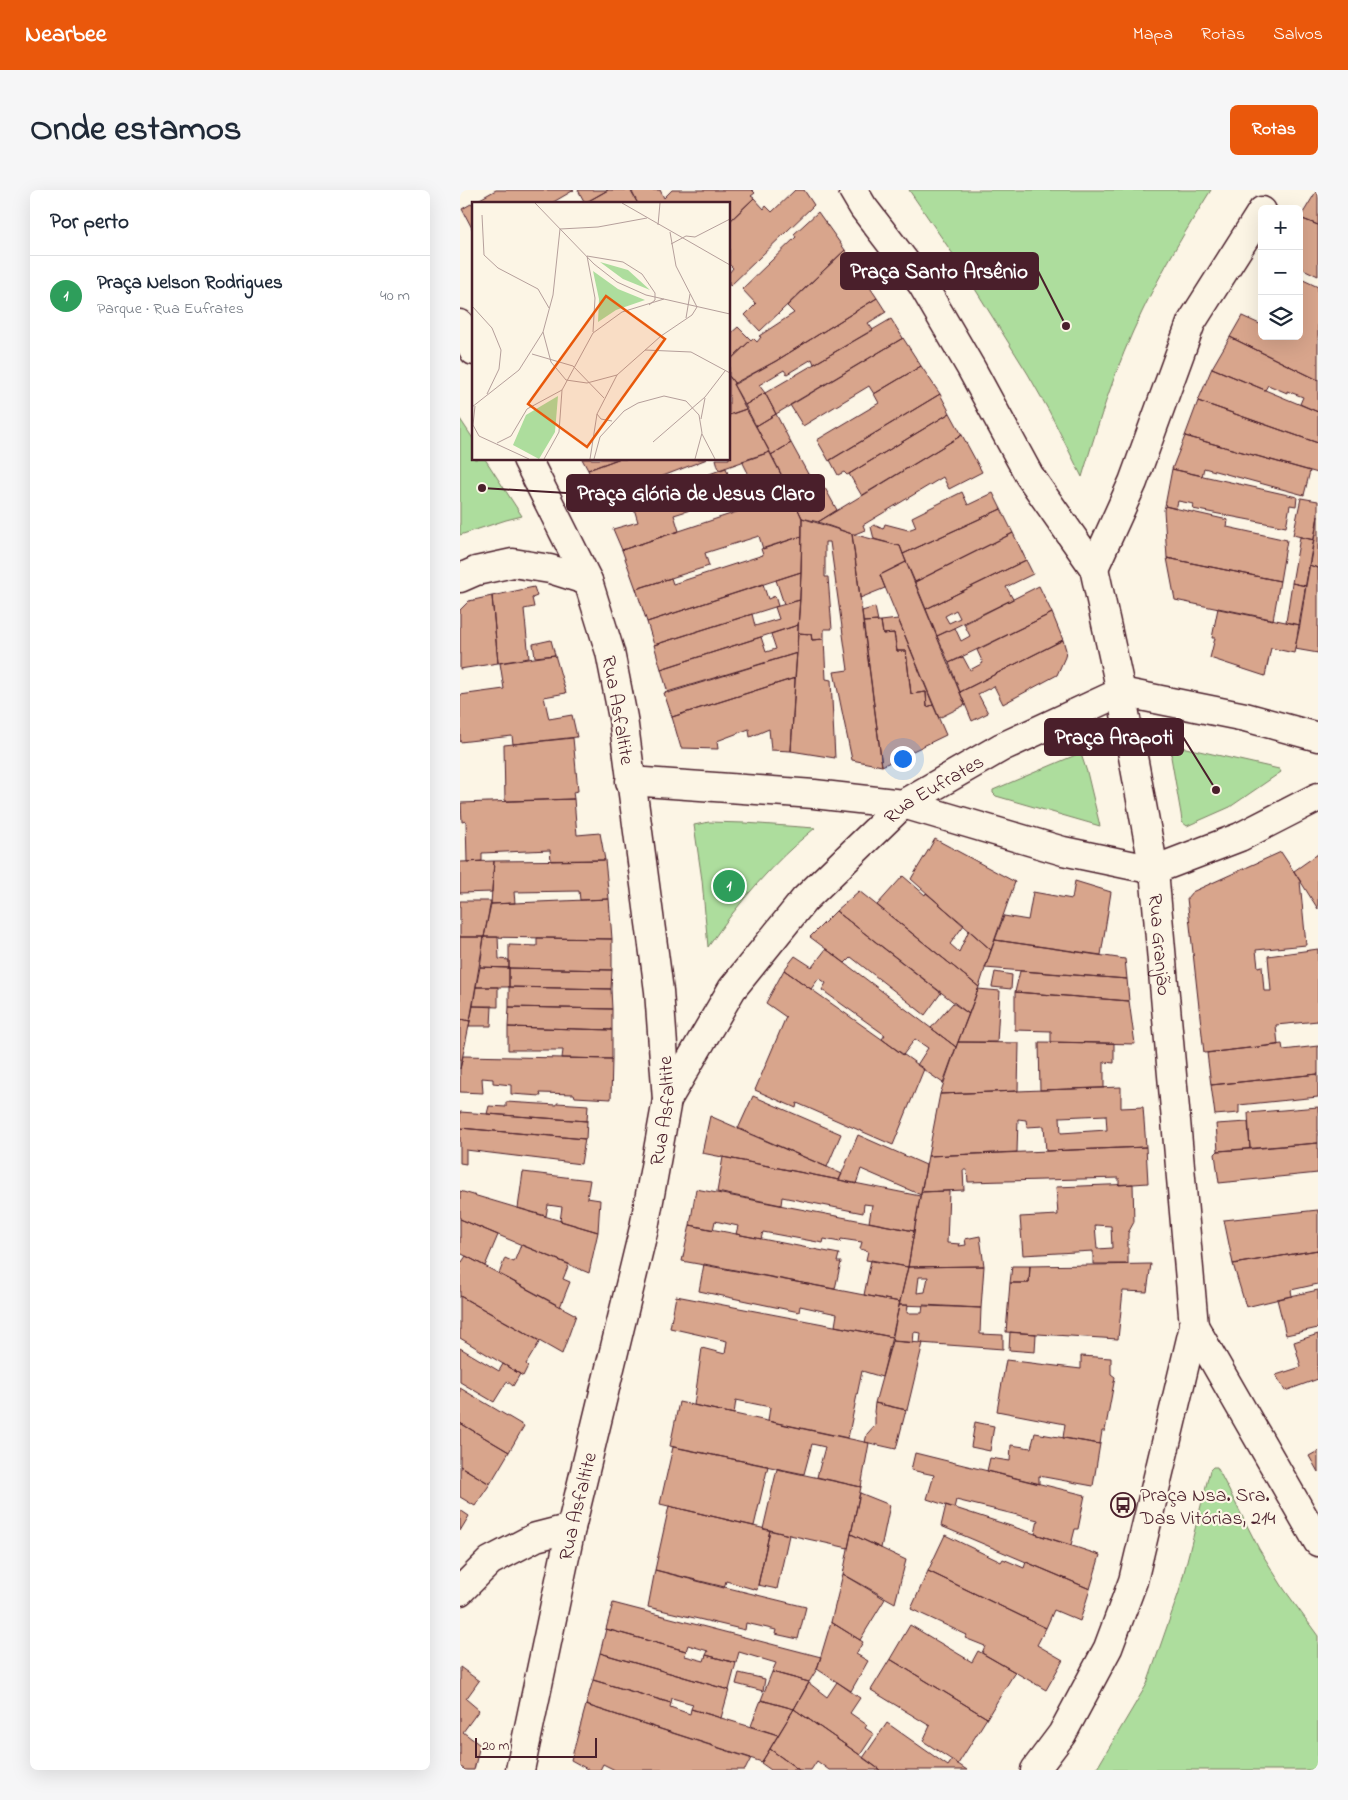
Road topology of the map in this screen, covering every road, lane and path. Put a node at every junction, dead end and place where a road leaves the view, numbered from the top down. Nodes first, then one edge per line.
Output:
1 (853, 190) edge
2 (1272, 190) edge
3 (1265, 205) edge
4 (1258, 218) edge
5 (460, 324) edge
6 (472, 349) edge
7 (528, 460) edge
8 (1094, 568) junction
9 (460, 578) edge
10 (588, 581) junction
11 (1121, 692) junction
12 (1318, 737) edge
13 (630, 781) junction
14 (1318, 797) edge
15 (903, 804) junction
16 (1154, 870) junction
17 (667, 1100) junction
18 (1194, 1326) junction
19 (571, 1528) junction
20 (1318, 1542) edge
21 (460, 1591) edge
22 (520, 1770) edge
23 (1035, 1770) edge

1 - 8 street
2 - 3 street
4 - 8 street
5 - 6 street
7 - 10 street, Rua Asfaltite
8 - 11 street, Rua Granjão
9 - 10 street
10 - 13 street, Rua Asfaltite
11 - 12 street
11 - 15 street, Rua Eufrates
11 - 16 street, Rua Granjão
13 - 15 street
13 - 17 street, Rua Asfaltite
14 - 16 street
15 - 16 street
15 - 17 street, Rua Eufrates
16 - 18 street, Rua Granjão
17 - 19 street, Rua Asfaltite
18 - 20 street
18 - 23 street
19 - 21 street
19 - 22 street, Rua Asfaltite

